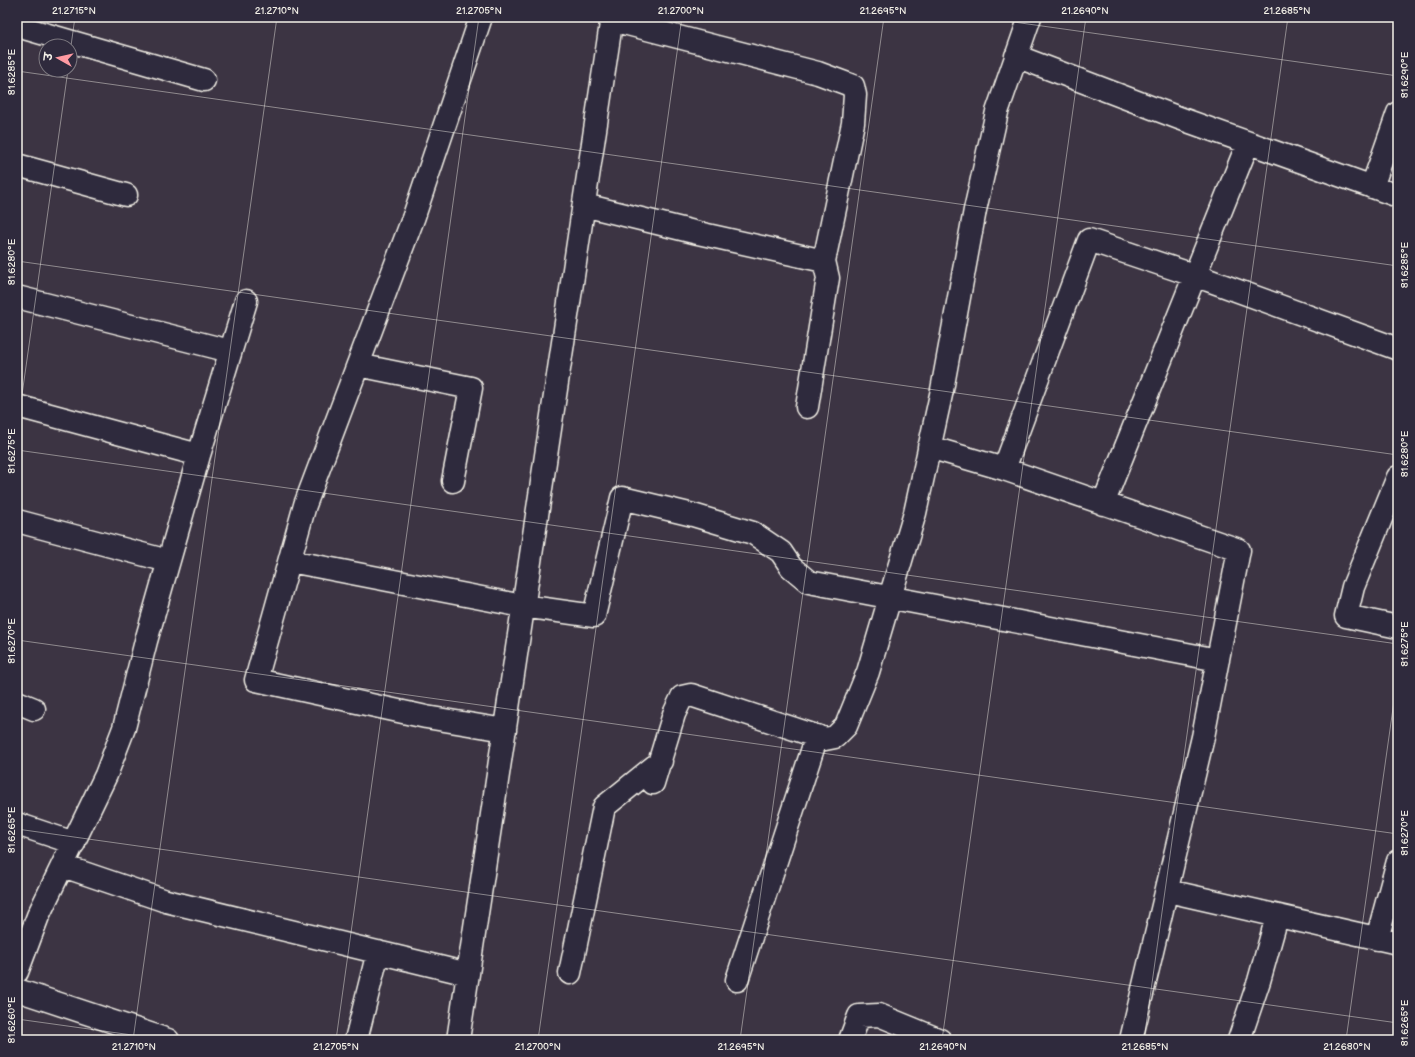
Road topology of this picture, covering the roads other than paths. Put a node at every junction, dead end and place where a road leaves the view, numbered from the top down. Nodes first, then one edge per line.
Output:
1 (481, 17) edge
2 (1030, 17) edge
3 (612, 18) edge
4 (17, 26) edge
5 (1016, 56) junction
6 (204, 80) dead end
7 (1398, 113) edge
8 (1248, 143) junction
9 (17, 165) edge
10 (1372, 187) junction
11 (126, 195) dead end
12 (1398, 196) edge
13 (584, 205) junction
14 (824, 261) junction
15 (1195, 276) junction
16 (17, 297) edge
17 (246, 301) dead end
18 (1398, 349) edge
19 (230, 352) junction
20 (358, 365) junction
21 (17, 406) edge
22 (807, 407) dead end
23 (929, 447) junction
24 (199, 455) junction
25 (1004, 469) junction
26 (1398, 477) edge
27 (453, 481) dead end
28 (1104, 504) junction
29 (17, 521) edge
30 (290, 561) junction
31 (168, 562) junction
32 (890, 597) junction
33 (523, 606) junction
34 (1398, 627) edge
35 (1218, 660) junction
36 (505, 730) junction
37 (817, 736) junction
38 (661, 761) junction
39 (653, 783) dead end
40 (17, 824) edge
41 (74, 843) junction
42 (1398, 861) edge
43 (62, 866) junction
44 (1168, 891) junction
45 (1277, 917) junction
46 (1377, 939) junction
47 (1398, 943) edge
48 (378, 952) junction
49 (17, 972) edge
50 (570, 973) dead end
51 (468, 974) junction
52 (737, 980) dead end
53 (17, 990) edge
54 (168, 1040) edge
55 (356, 1040) edge
56 (458, 1040) edge
57 (850, 1040) edge
58 (940, 1040) edge
59 (1131, 1040) edge
60 (1239, 1040) edge

1 - 20 street
2 - 5 street
3 - 13 street
3 - 14 street
4 - 6 street
5 - 8 street
5 - 23 street
7 - 10 street
8 - 10 street
8 - 15 street
9 - 11 street
10 - 12 street
13 - 14 street
13 - 33 street
14 - 22 street
15 - 18 street
15 - 25 street
15 - 28 street
16 - 19 street
17 - 19 street
19 - 24 street
20 - 27 street
20 - 30 street
21 - 24 street
23 - 25 street
23 - 32 street
24 - 31 street
25 - 28 street
26 - 34 street
28 - 35 street
29 - 31 street
30 - 33 street
30 - 36 street
31 - 41 street
32 - 33 street
32 - 35 street
32 - 37 street
33 - 36 street
35 - 44 street
36 - 51 street
37 - 38 street
37 - 52 street
38 - 39 street
38 - 50 street
40 - 41 street
41 - 43 street
42 - 46 street
43 - 48 street
43 - 49 street
44 - 45 street
44 - 59 street
45 - 46 street
45 - 60 street
46 - 47 street
48 - 51 street
48 - 55 street
51 - 56 street
53 - 54 street
57 - 58 street

